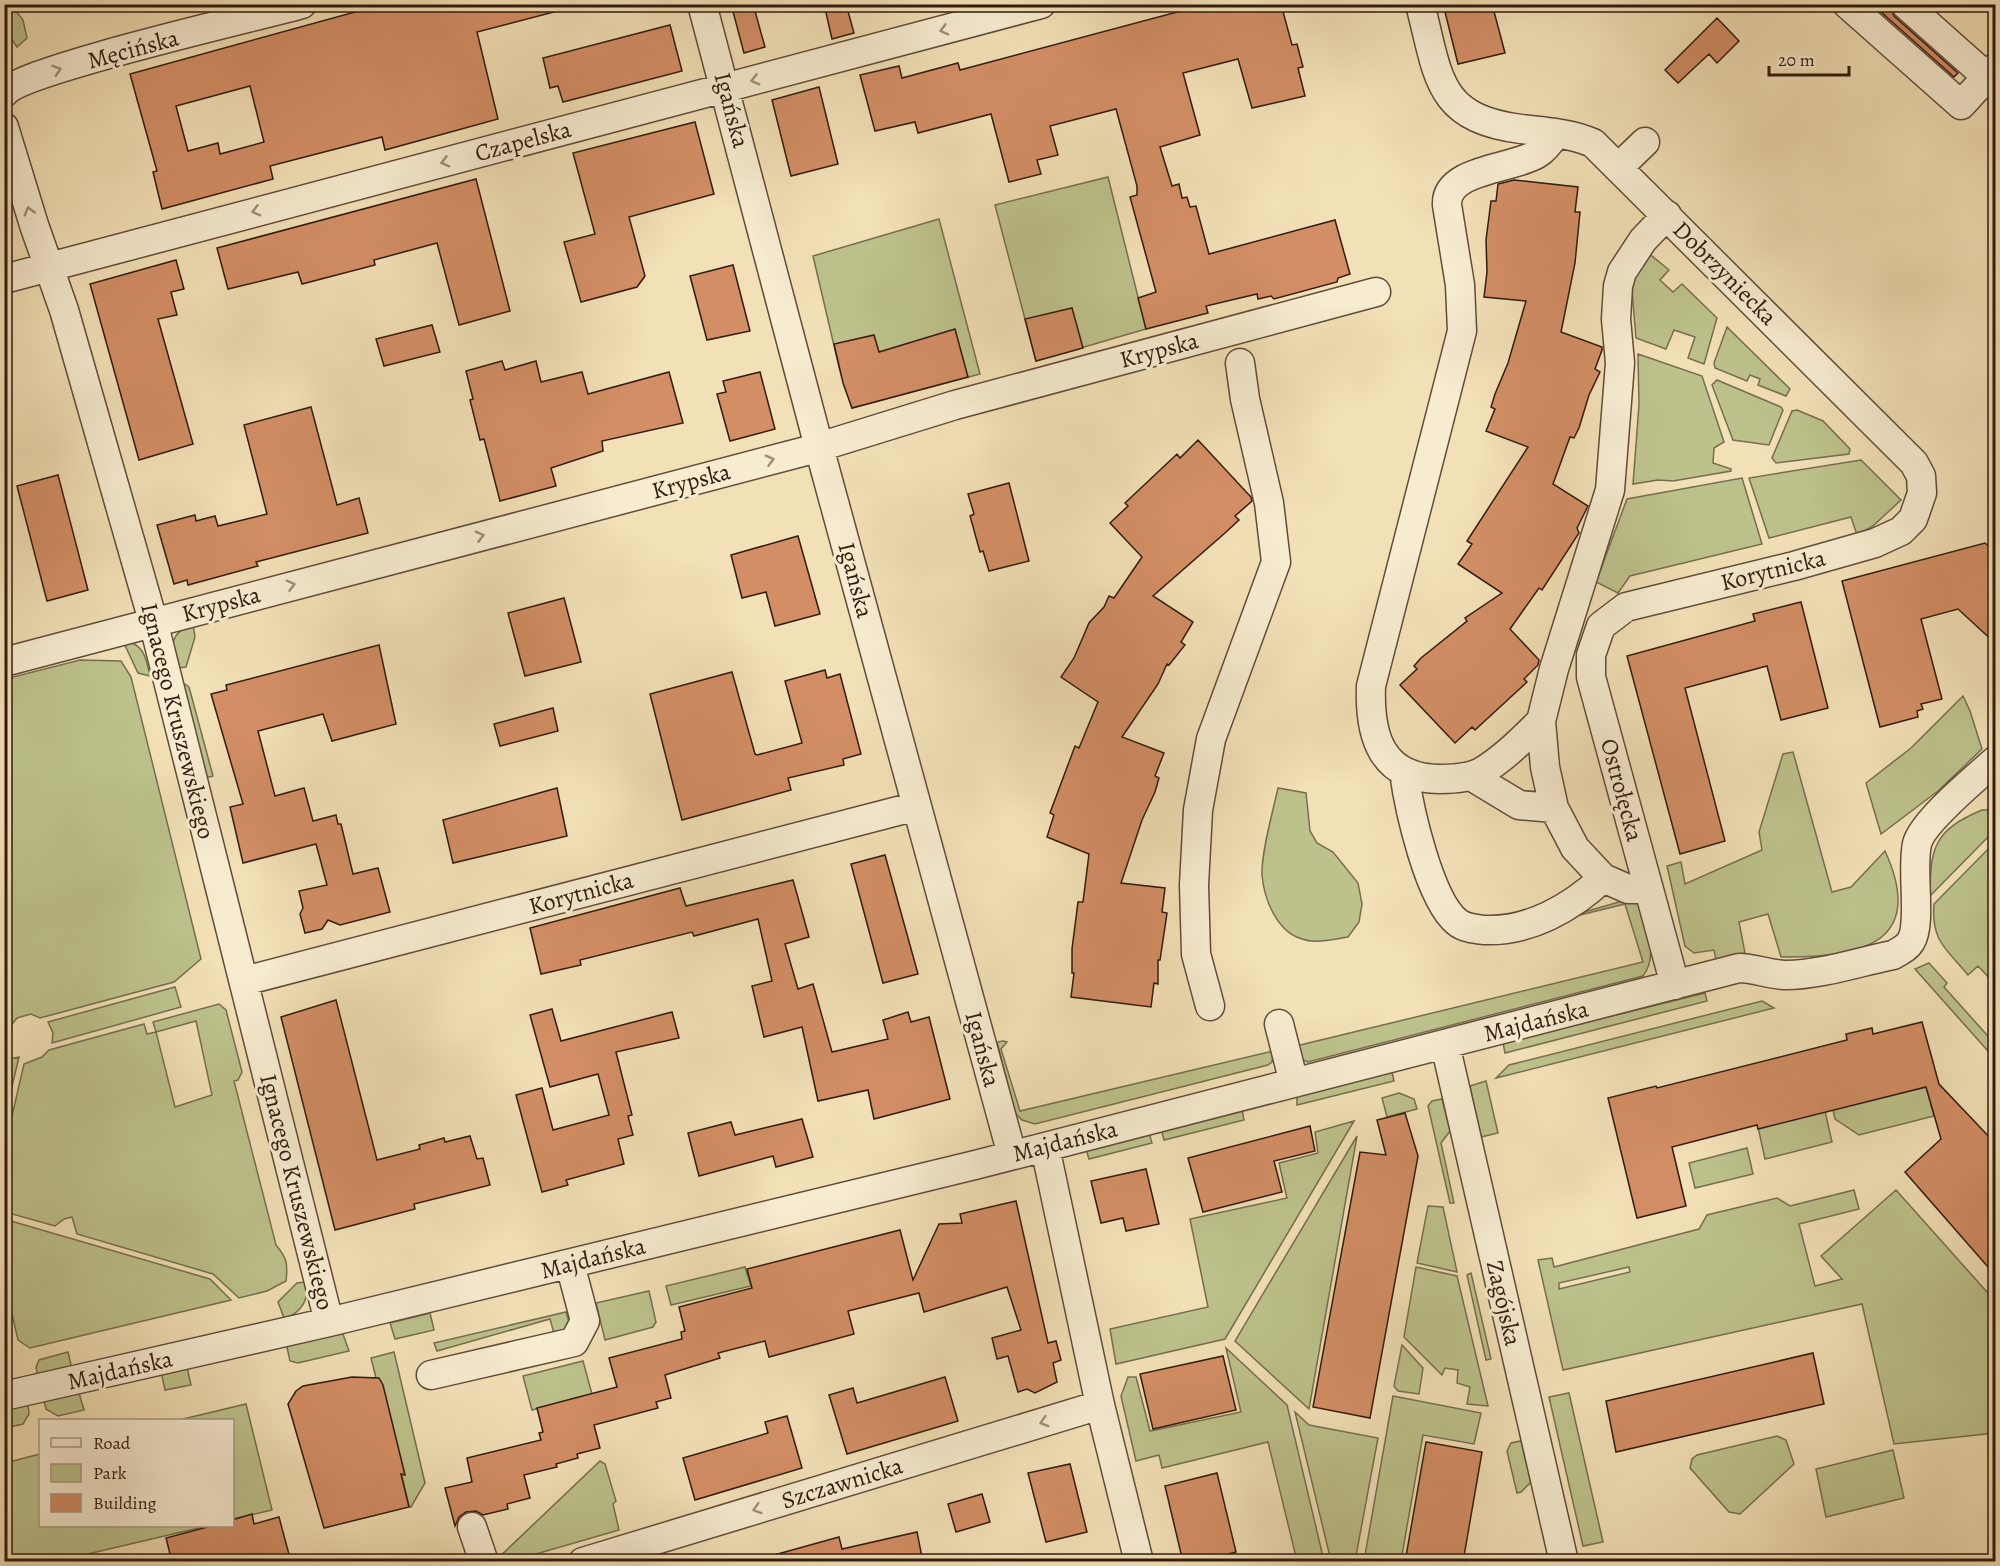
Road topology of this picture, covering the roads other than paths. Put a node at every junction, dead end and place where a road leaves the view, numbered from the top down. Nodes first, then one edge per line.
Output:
1 (302, 4) edge
2 (702, 4) edge
3 (1041, 4) edge
4 (1420, 4) edge
5 (1847, 4) edge
6 (1905, 4) edge
7 (1991, 72) edge
8 (726, 88) junction
9 (4, 93) edge
10 (4, 127) edge
11 (1556, 133) junction
12 (1645, 142) dead end
13 (1619, 167) junction
14 (1667, 215) junction
15 (50, 266) junction
16 (4, 279) edge
17 (1376, 292) dead end
18 (1240, 363) dead end
19 (819, 447) junction
20 (1913, 519) joint
21 (1626, 607) joint
22 (153, 621) junction
23 (4, 662) edge
24 (1541, 721) junction
25 (1995, 760) edge
26 (1404, 772) junction
27 (1471, 776) junction
28 (917, 806) junction
29 (1554, 808) junction
30 (1603, 878) junction
31 (1648, 889) junction
32 (244, 981) junction
33 (1675, 985) junction
34 (1210, 1006) dead end
35 (1279, 1024) dead end
36 (1445, 1044) junction
37 (1294, 1083) junction
38 (1045, 1147) junction
39 (1012, 1155) junction
40 (570, 1264) junction
41 (329, 1322) junction
42 (431, 1375) dead end
43 (4, 1396) edge
44 (1100, 1406) junction
45 (472, 1527) dead end
46 (484, 1562) edge
47 (583, 1562) edge
48 (1139, 1562) edge
49 (1564, 1562) edge

9 -> 1 street, Męcińska
2 - 8 street, Igańska
3 -> 8 street, Czapelska
4 - 11 street, Dobrzyniecka
5 - 7 street
6 - 7 street
8 -> 15 street, Czapelska
8 - 19 street, Igańska
15 -> 10 street, Ignacego Kruszewskiego
11 - 13 street, Dobrzyniecka
11 - 26 street
12 - 13 street
13 - 14 street, Dobrzyniecka
14 - 20 street, Dobrzyniecka
14 - 24 street
15 - 16 street, Czapelska
15 - 22 street, Ignacego Kruszewskiego
17 - 19 street, Krypska
18 - 34 street
22 -> 19 street, Krypska
19 - 28 street, Igańska
20 - 21 street, Korytnicka
21 - 31 street, Ostrołęcka
22 - 23 street, Krypska
22 - 32 street, Ignacego Kruszewskiego
24 - 27 street
24 - 29 street
25 - 33 street, Majdańska
26 - 27 street
26 - 30 street
27 - 29 street
28 - 32 street, Korytnicka
28 - 39 street, Igańska
29 - 30 street
30 - 31 street
31 - 33 street, Ostrołęcka
32 - 41 street, Ignacego Kruszewskiego
33 - 36 street, Majdańska
35 - 37 street
36 - 37 street, Majdańska
36 - 49 street, Zagójska
37 - 38 street, Majdańska
38 - 39 street, Majdańska
38 - 44 street
39 - 40 street, Majdańska
40 - 41 street, Majdańska
40 - 42 street
41 - 43 street, Majdańska
44 -> 47 street, Szczawnicka
44 - 48 street
45 - 46 street

